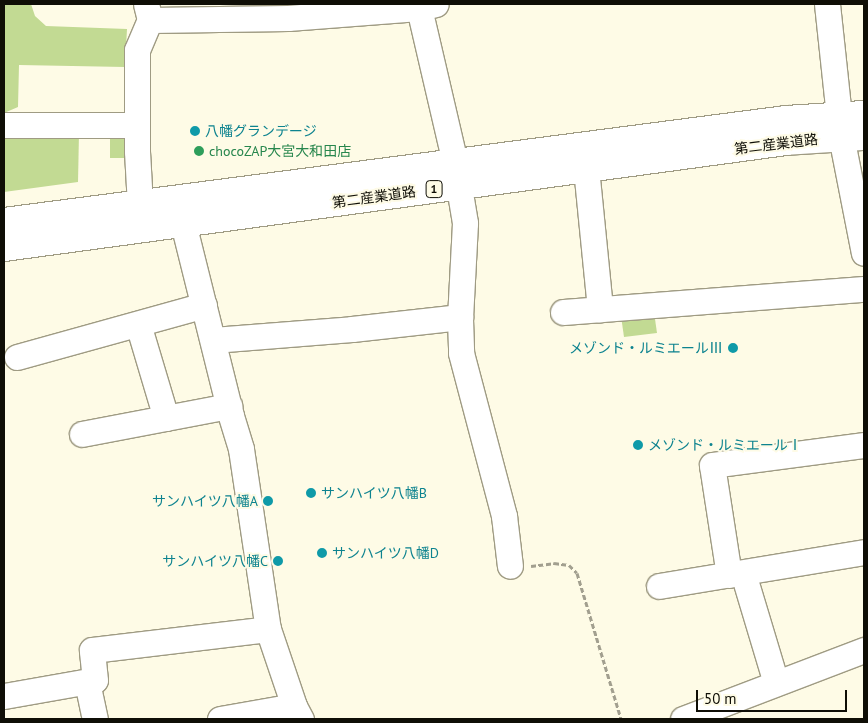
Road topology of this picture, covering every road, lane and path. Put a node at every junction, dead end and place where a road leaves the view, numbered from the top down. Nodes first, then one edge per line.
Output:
1 (827, 4) edge
2 (427, 6) edge
3 (148, 12) edge
4 (4, 125) edge
5 (137, 125) junction
6 (852, 126) edge
7 (584, 157) junction
8 (456, 175) junction
9 (140, 205) junction
10 (180, 211) junction
11 (4, 222) edge
12 (4, 247) edge
13 (864, 253) edge
14 (864, 288) edge
15 (204, 305) junction
16 (600, 309) junction
17 (563, 312) dead end
18 (460, 317) junction
19 (138, 324) junction
20 (213, 340) junction
21 (16, 358) dead end
22 (229, 406) junction
23 (166, 418) junction
24 (82, 434) dead end
25 (864, 445) edge
26 (864, 552) edge
27 (510, 566) joint
28 (736, 574) junction
29 (659, 586) dead end
30 (268, 629) junction
31 (864, 650) edge
32 (87, 682) junction
33 (776, 683) junction
34 (4, 696) edge
35 (298, 713) edge
36 (95, 719) edge
37 (220, 719) edge
38 (621, 719) edge
39 (683, 719) edge

1 - 6 street
2 - 3 street
2 - 8 street
3 - 5 street
4 - 5 street
5 - 9 street
6 - 7 main road, 第二産業道路 / 1
6 - 13 street
7 - 8 main road, 第二産業道路 / 1
7 - 16 street
8 - 10 main road, 第二産業道路 / 1
8 - 18 street
9 - 10 main road, 第二産業道路 / 1
9 - 11 main road, 第二産業道路 / 1
10 - 12 main road, 第二産業道路 / 1
10 - 15 street
14 - 16 street
15 - 19 street
15 - 20 street
16 - 17 street
18 - 20 street
18 - 27 street
19 - 21 street
19 - 23 street
20 - 22 street
22 - 23 street
22 - 30 street
23 - 24 street
25 - 28 street
26 - 28 street
27 - 38 path
28 - 29 street
28 - 33 street
30 - 32 street
30 - 35 street
31 - 33 street
32 - 34 street
32 - 36 street
33 - 39 street
35 - 37 street

